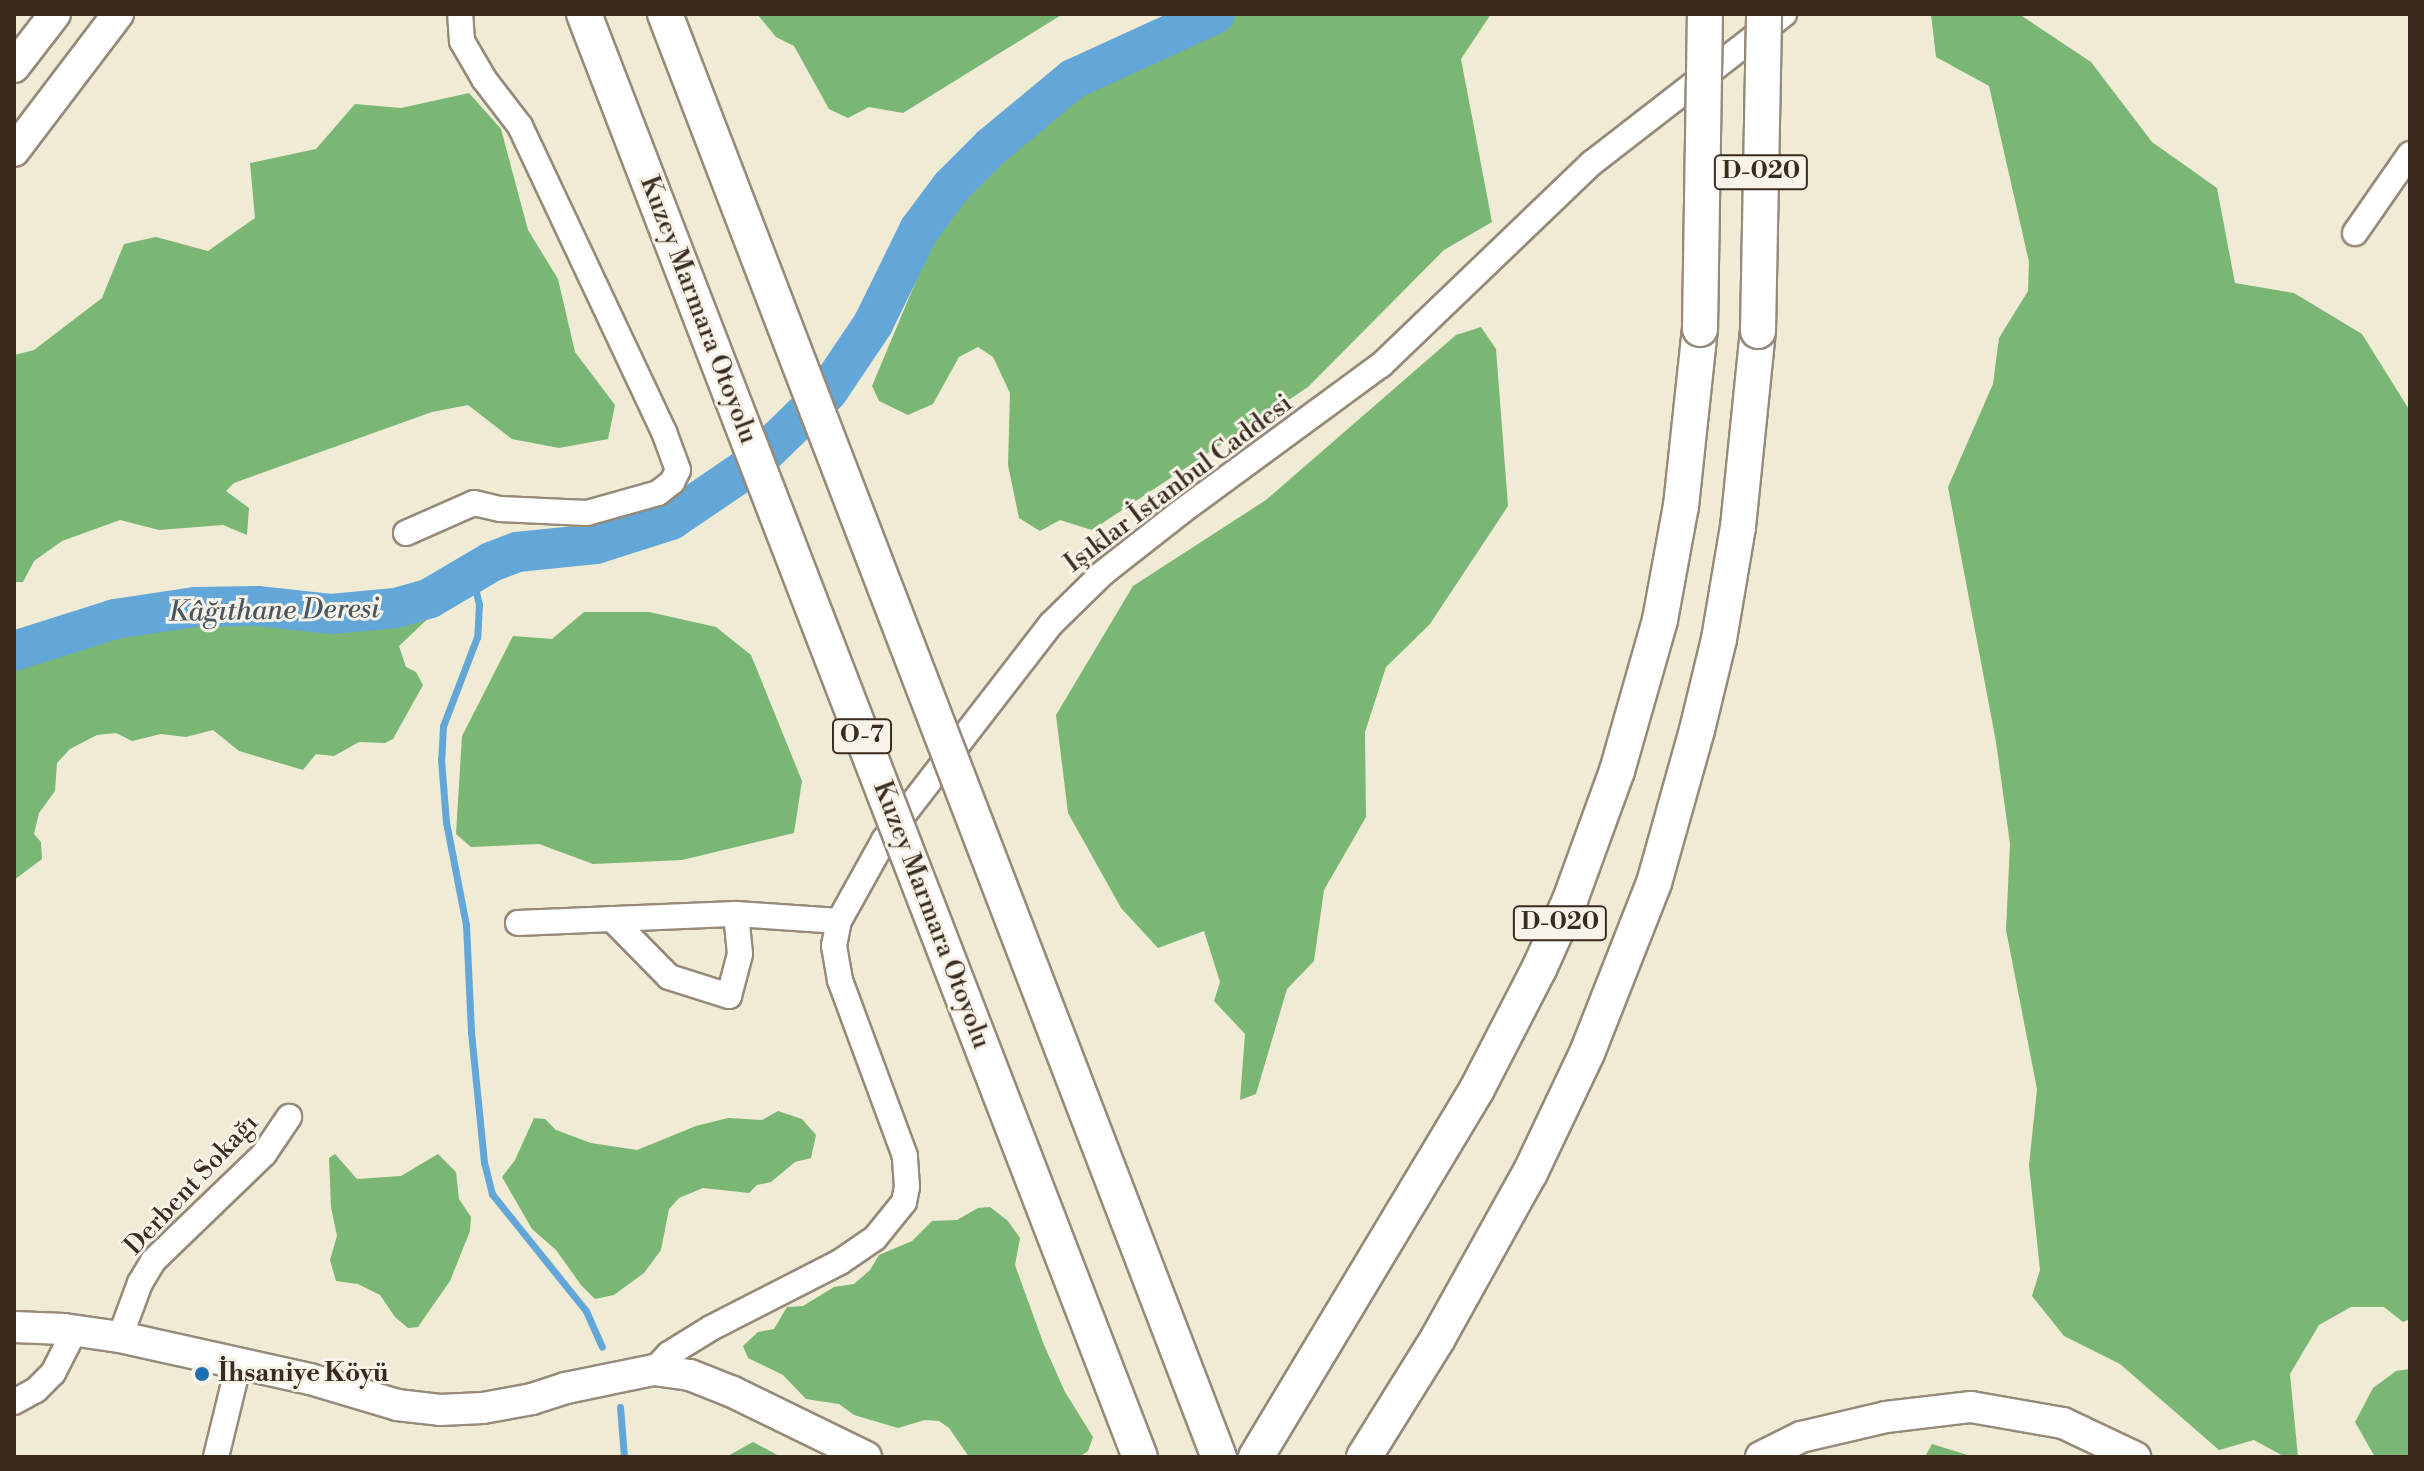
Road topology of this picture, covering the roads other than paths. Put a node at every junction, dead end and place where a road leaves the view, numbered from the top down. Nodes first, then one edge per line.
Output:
1 (55, 14) edge
2 (118, 14) edge
3 (460, 14) edge
4 (584, 14) edge
5 (665, 14) edge
6 (1705, 14) edge
7 (1764, 14) edge
8 (1784, 14) edge
9 (14, 67) edge
10 (14, 151) edge
11 (2410, 154) edge
12 (2355, 233) dead end
13 (406, 533) dead end
14 (736, 914) junction
15 (612, 919) junction
16 (839, 921) junction
17 (518, 923) dead end
18 (289, 1117) dead end
19 (14, 1327) edge
20 (75, 1330) junction
21 (120, 1337) junction
22 (239, 1363) junction
23 (654, 1370) junction
24 (14, 1402) edge
25 (216, 1457) edge
26 (866, 1457) edge
27 (1140, 1457) edge
28 (1219, 1457) edge
29 (1256, 1457) edge
30 (1364, 1457) edge
31 (1761, 1457) edge
32 (2135, 1457) edge

1 - 9 main road
2 - 10 main road
3 - 13 street
4 - 27 highway, Kuzey Marmara Otoyolu / O-7, bridge
5 - 28 highway, bridge
6 - 29 highway, D-020, bridge
7 - 30 highway, D-020, bridge
8 - 16 street, Işıklar İstanbul Caddesi
11 - 12 street
14 - 15 street
14 - 15 street
14 - 16 street
15 - 17 street
16 - 23 street, Işıklar İstanbul Caddesi
18 - 21 street, Derbent Sokağı
19 - 20 main road
20 - 21 main road
20 - 24 street
21 - 22 main road
22 - 23 main road
22 - 25 street
23 - 26 main road
31 - 32 main road

